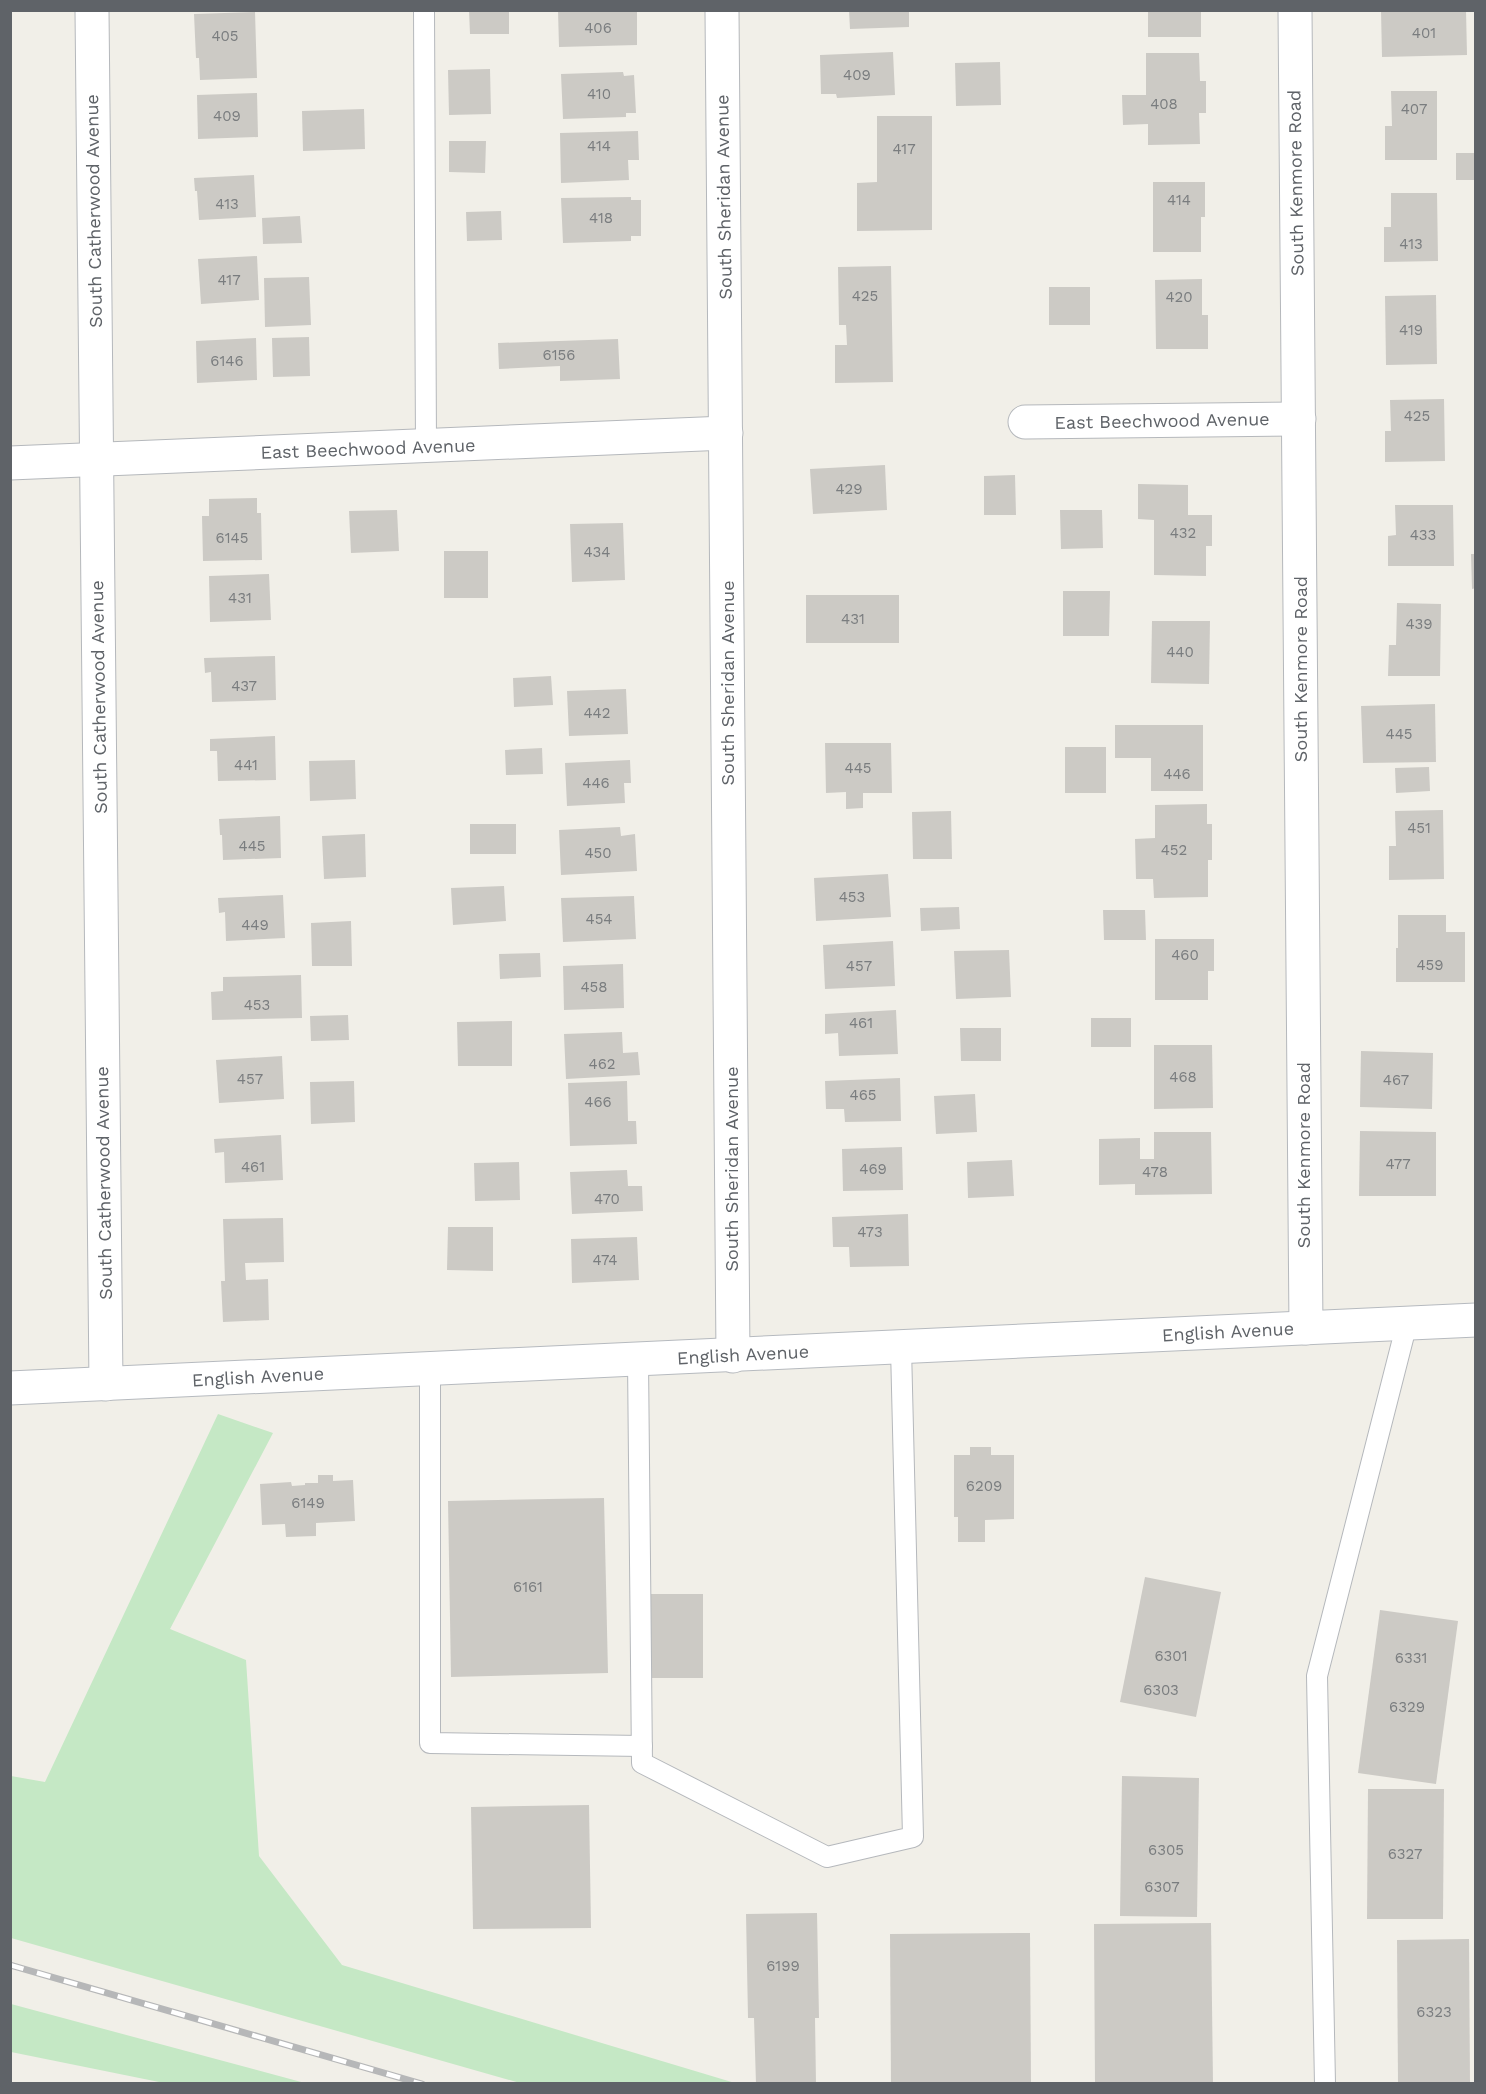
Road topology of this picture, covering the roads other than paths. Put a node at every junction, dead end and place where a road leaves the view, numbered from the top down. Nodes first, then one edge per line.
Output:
1 (92, 10) edge
2 (424, 10) edge
3 (722, 10) edge
4 (1295, 10) edge
5 (1299, 419) junction
6 (1025, 422) dead end
7 (726, 433) junction
8 (426, 446) junction
9 (97, 460) junction
10 (10, 464) edge
11 (1476, 1320) edge
12 (1407, 1323) junction
13 (1306, 1328) junction
14 (902, 1348) junction
15 (733, 1356) junction
16 (638, 1360) junction
17 (430, 1369) junction
18 (106, 1384) junction
19 (10, 1388) edge
20 (642, 1746) junction
21 (1325, 2084) edge

1 - 9 street, South Catherwood Avenue
2 - 8 lane
3 - 7 street, South Sheridan Avenue
4 - 5 street, South Kenmore Road
5 - 6 street, East Beechwood Avenue
5 - 13 street, South Kenmore Road
7 - 8 street, East Beechwood Avenue
7 - 15 street, South Sheridan Avenue
8 - 9 street, East Beechwood Avenue
9 - 10 street, East Beechwood Avenue
9 - 18 street, South Catherwood Avenue
11 - 12 street, English Avenue
12 - 13 street, English Avenue
12 - 21 lane
13 - 14 street, English Avenue
14 - 15 street, English Avenue
14 - 20 lane
15 - 16 street, English Avenue
16 - 17 street, English Avenue
16 - 20 lane
17 - 18 street, English Avenue
17 - 20 lane
18 - 19 street, English Avenue

